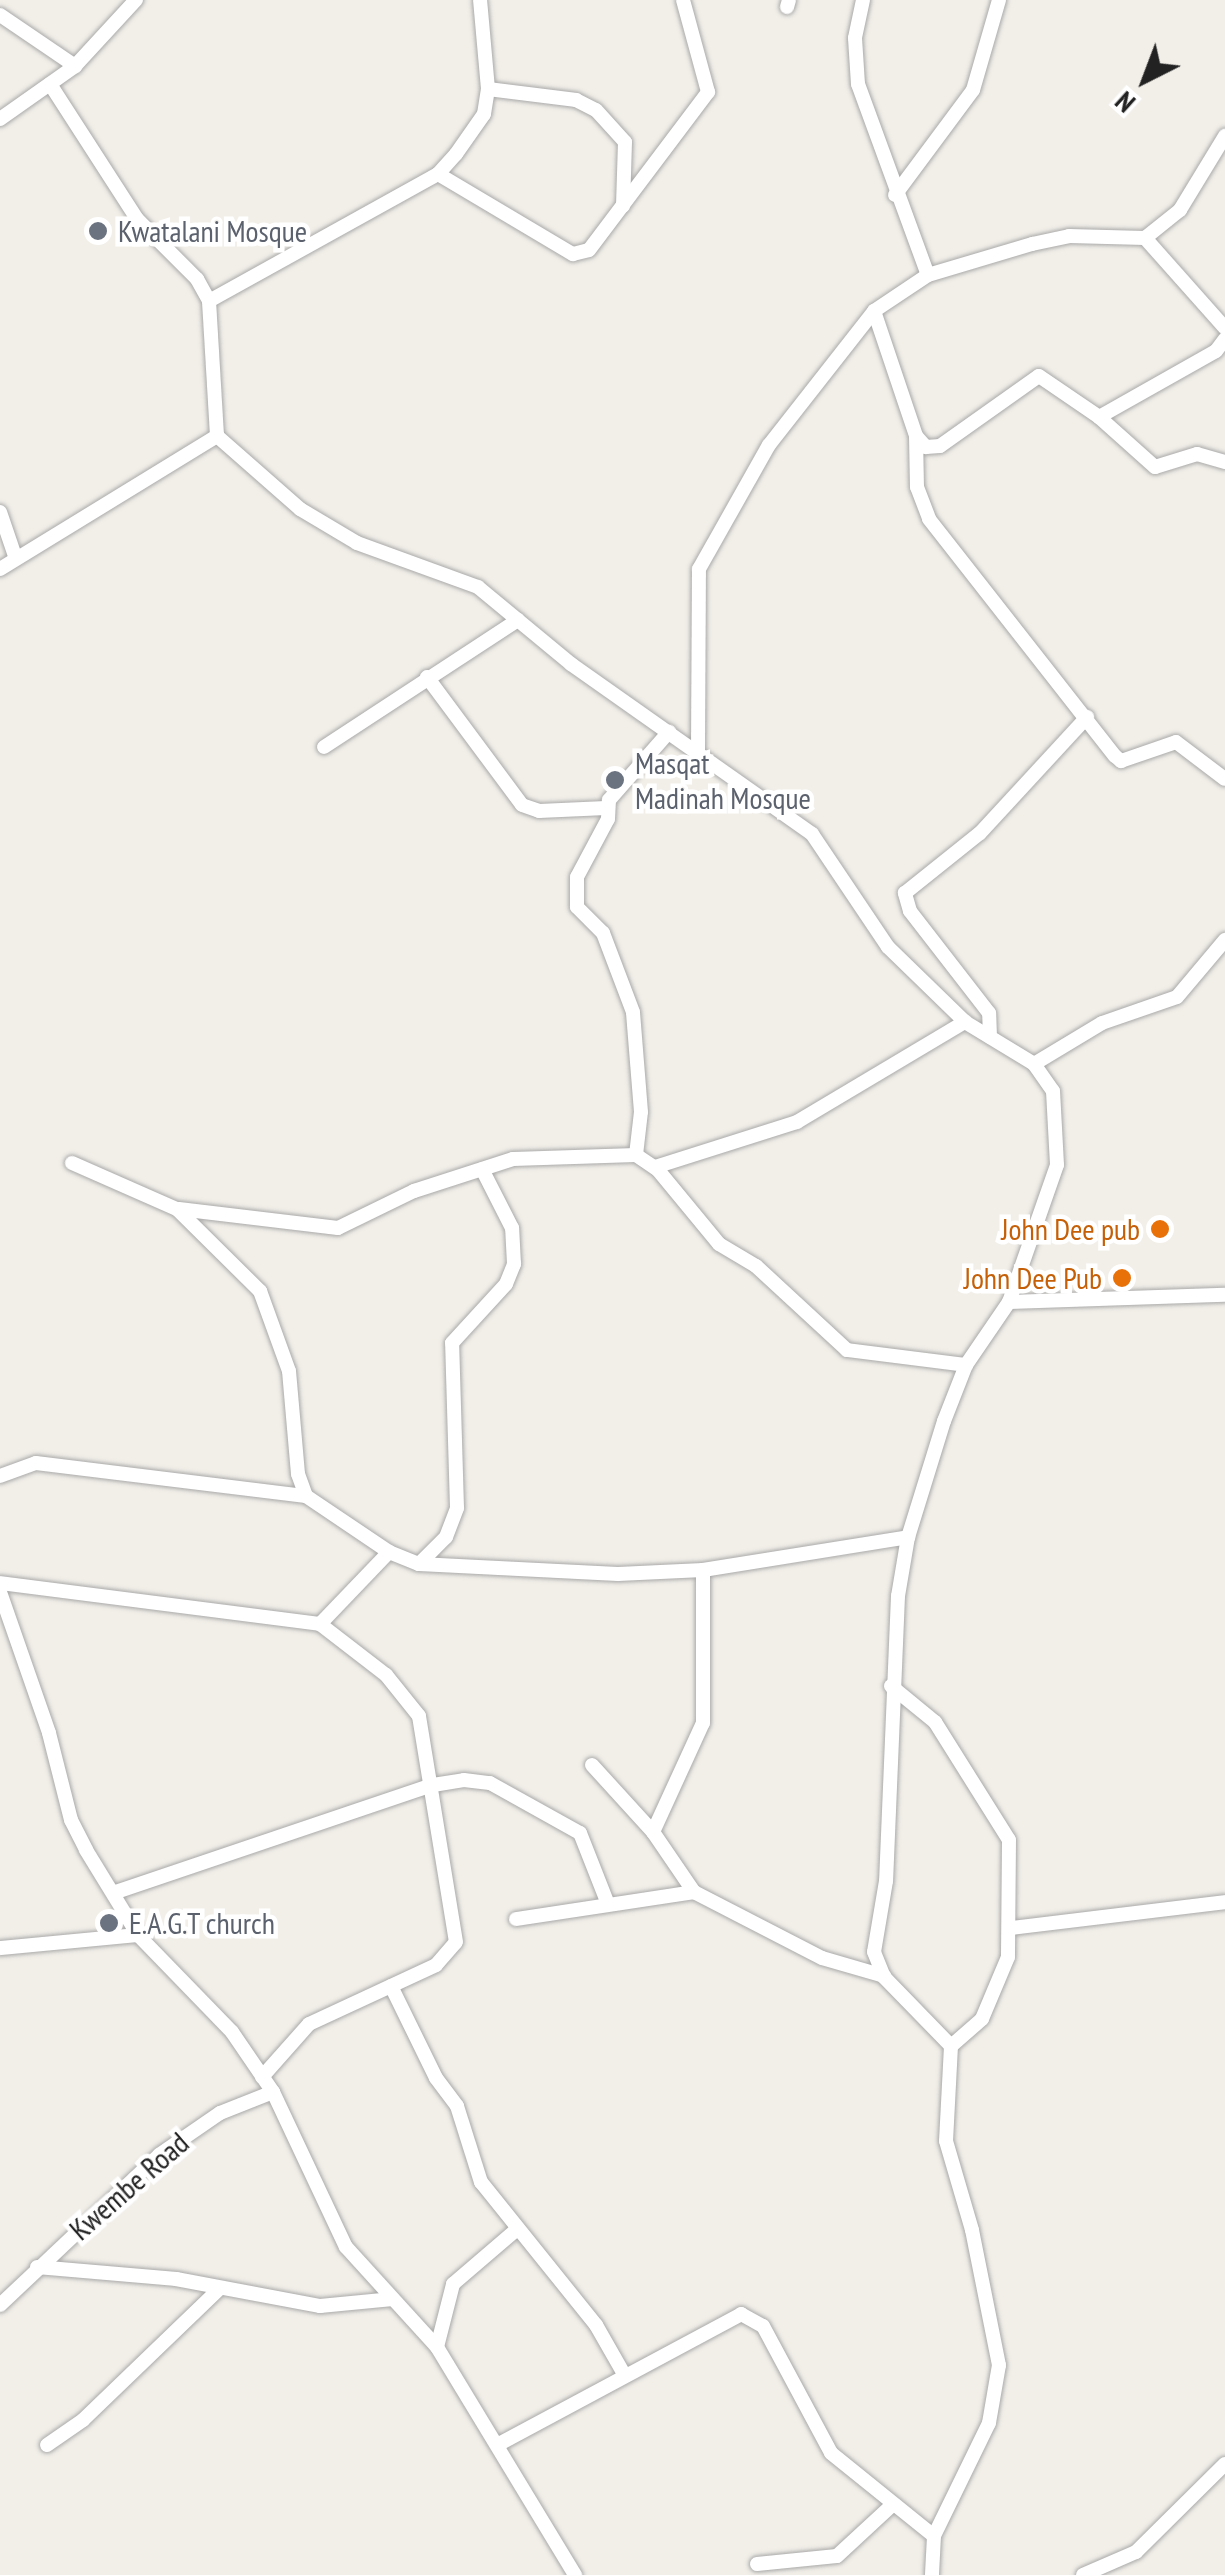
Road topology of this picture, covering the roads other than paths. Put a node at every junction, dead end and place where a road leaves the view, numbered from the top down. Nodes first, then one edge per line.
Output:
1 (136, 0) edge
2 (480, 0) edge
3 (682, 0) edge
4 (863, 0) edge
5 (999, 0) edge
6 (0, 14) edge
7 (75, 66) junction
8 (50, 84) junction
9 (488, 89) junction
10 (0, 119) edge
11 (1225, 136) edge
12 (438, 174) junction
13 (895, 195) junction
14 (623, 207) junction
15 (1145, 238) junction
16 (928, 274) junction
17 (209, 301) junction
18 (874, 312) junction
19 (1225, 328) edge
20 (1225, 340) edge
21 (1099, 417) junction
22 (217, 436) junction
23 (916, 436) junction
24 (1225, 462) edge
25 (0, 512) edge
26 (15, 556) junction
27 (0, 570) edge
28 (518, 620) junction
29 (427, 676) junction
30 (1087, 716) junction
31 (670, 732) junction
32 (324, 746) dead end
33 (698, 751) junction
34 (1225, 779) edge
35 (606, 808) junction
36 (1225, 940) edge
37 (965, 1022) junction
38 (990, 1037) junction
39 (1034, 1064) junction
40 (636, 1155) junction
41 (72, 1163) dead end
42 (655, 1167) junction
43 (482, 1169) junction
44 (177, 1209) junction
45 (1225, 1295) edge
46 (1009, 1302) junction
47 (966, 1365) junction
48 (0, 1476) edge
49 (306, 1496) junction
50 (908, 1537) junction
51 (389, 1552) junction
52 (419, 1564) junction
53 (704, 1570) junction
54 (0, 1583) edge
55 (0, 1592) edge
56 (320, 1624) junction
57 (891, 1686) junction
58 (592, 1765) dead end
59 (433, 1784) junction
60 (653, 1832) junction
61 (116, 1892) junction
62 (694, 1892) junction
63 (1225, 1902) edge
64 (608, 1904) junction
65 (516, 1919) dead end
66 (1011, 1928) junction
67 (138, 1936) junction
68 (0, 1948) edge
69 (884, 1976) junction
70 (391, 1986) junction
71 (951, 2046) junction
72 (262, 2077) junction
73 (274, 2092) junction
74 (516, 2230) junction
75 (37, 2267) junction
76 (220, 2288) junction
77 (393, 2299) junction
78 (0, 2305) edge
79 (437, 2347) junction
80 (624, 2374) junction
81 (499, 2444) junction
82 (47, 2445) dead end
83 (1225, 2464) edge
84 (892, 2504) junction
85 (934, 2536) junction
86 (757, 2564) dead end
87 (572, 2572) edge
88 (553, 2575) edge
89 (932, 2575) edge
90 (1084, 2575) edge

1 - 7 street
2 - 9 street
3 - 14 street
4 - 13 street
5 - 13 street
6 - 7 street
7 - 8 street
8 - 10 street
8 - 17 street
9 - 12 street
9 - 14 street
11 - 15 street
12 - 14 street
12 - 17 street
13 - 16 street
15 - 16 street
15 - 19 street
16 - 18 street
17 - 22 street
18 - 23 street
18 - 33 street
20 - 21 street
21 - 23 street
21 - 24 street
22 - 26 street
22 - 28 street
23 - 30 street
25 - 26 street
26 - 27 street
28 - 29 street
28 - 31 street
29 - 32 street
29 - 35 street
30 - 34 street
30 - 38 street
31 - 33 street
31 - 35 street
33 - 37 street
35 - 40 street
36 - 39 street
37 - 38 street
37 - 42 street
38 - 39 street
39 - 46 street
40 - 42 street
40 - 43 street
41 - 44 street
42 - 47 street
43 - 44 street
43 - 52 street
44 - 49 street
45 - 46 street
46 - 47 street
47 - 50 street
48 - 49 street
49 - 51 street
50 - 53 street
50 - 57 street
51 - 52 street
51 - 56 street
52 - 53 street
53 - 60 street
54 - 56 street
55 - 61 street
56 - 59 street
57 - 66 street
57 - 69 street
58 - 60 street
59 - 61 street
59 - 64 street
59 - 70 street
60 - 62 street
61 - 67 street
62 - 64 street
62 - 69 street
63 - 66 street
64 - 65 street
66 - 71 street
67 - 68 street
67 - 72 street
69 - 71 street
70 - 72 street
70 - 74 street
71 - 85 street
72 - 73 street
73 - 75 street, Kwembe Road
73 - 77 street
74 - 79 street
74 - 80 street
75 - 76 street
75 - 78 street, Kwembe Road
76 - 77 street
76 - 82 street
77 - 79 street
79 - 81 street
80 - 81 street
80 - 84 street
81 - 87 street
83 - 90 street
84 - 85 street
84 - 86 street
85 - 89 street
87 - 88 street

